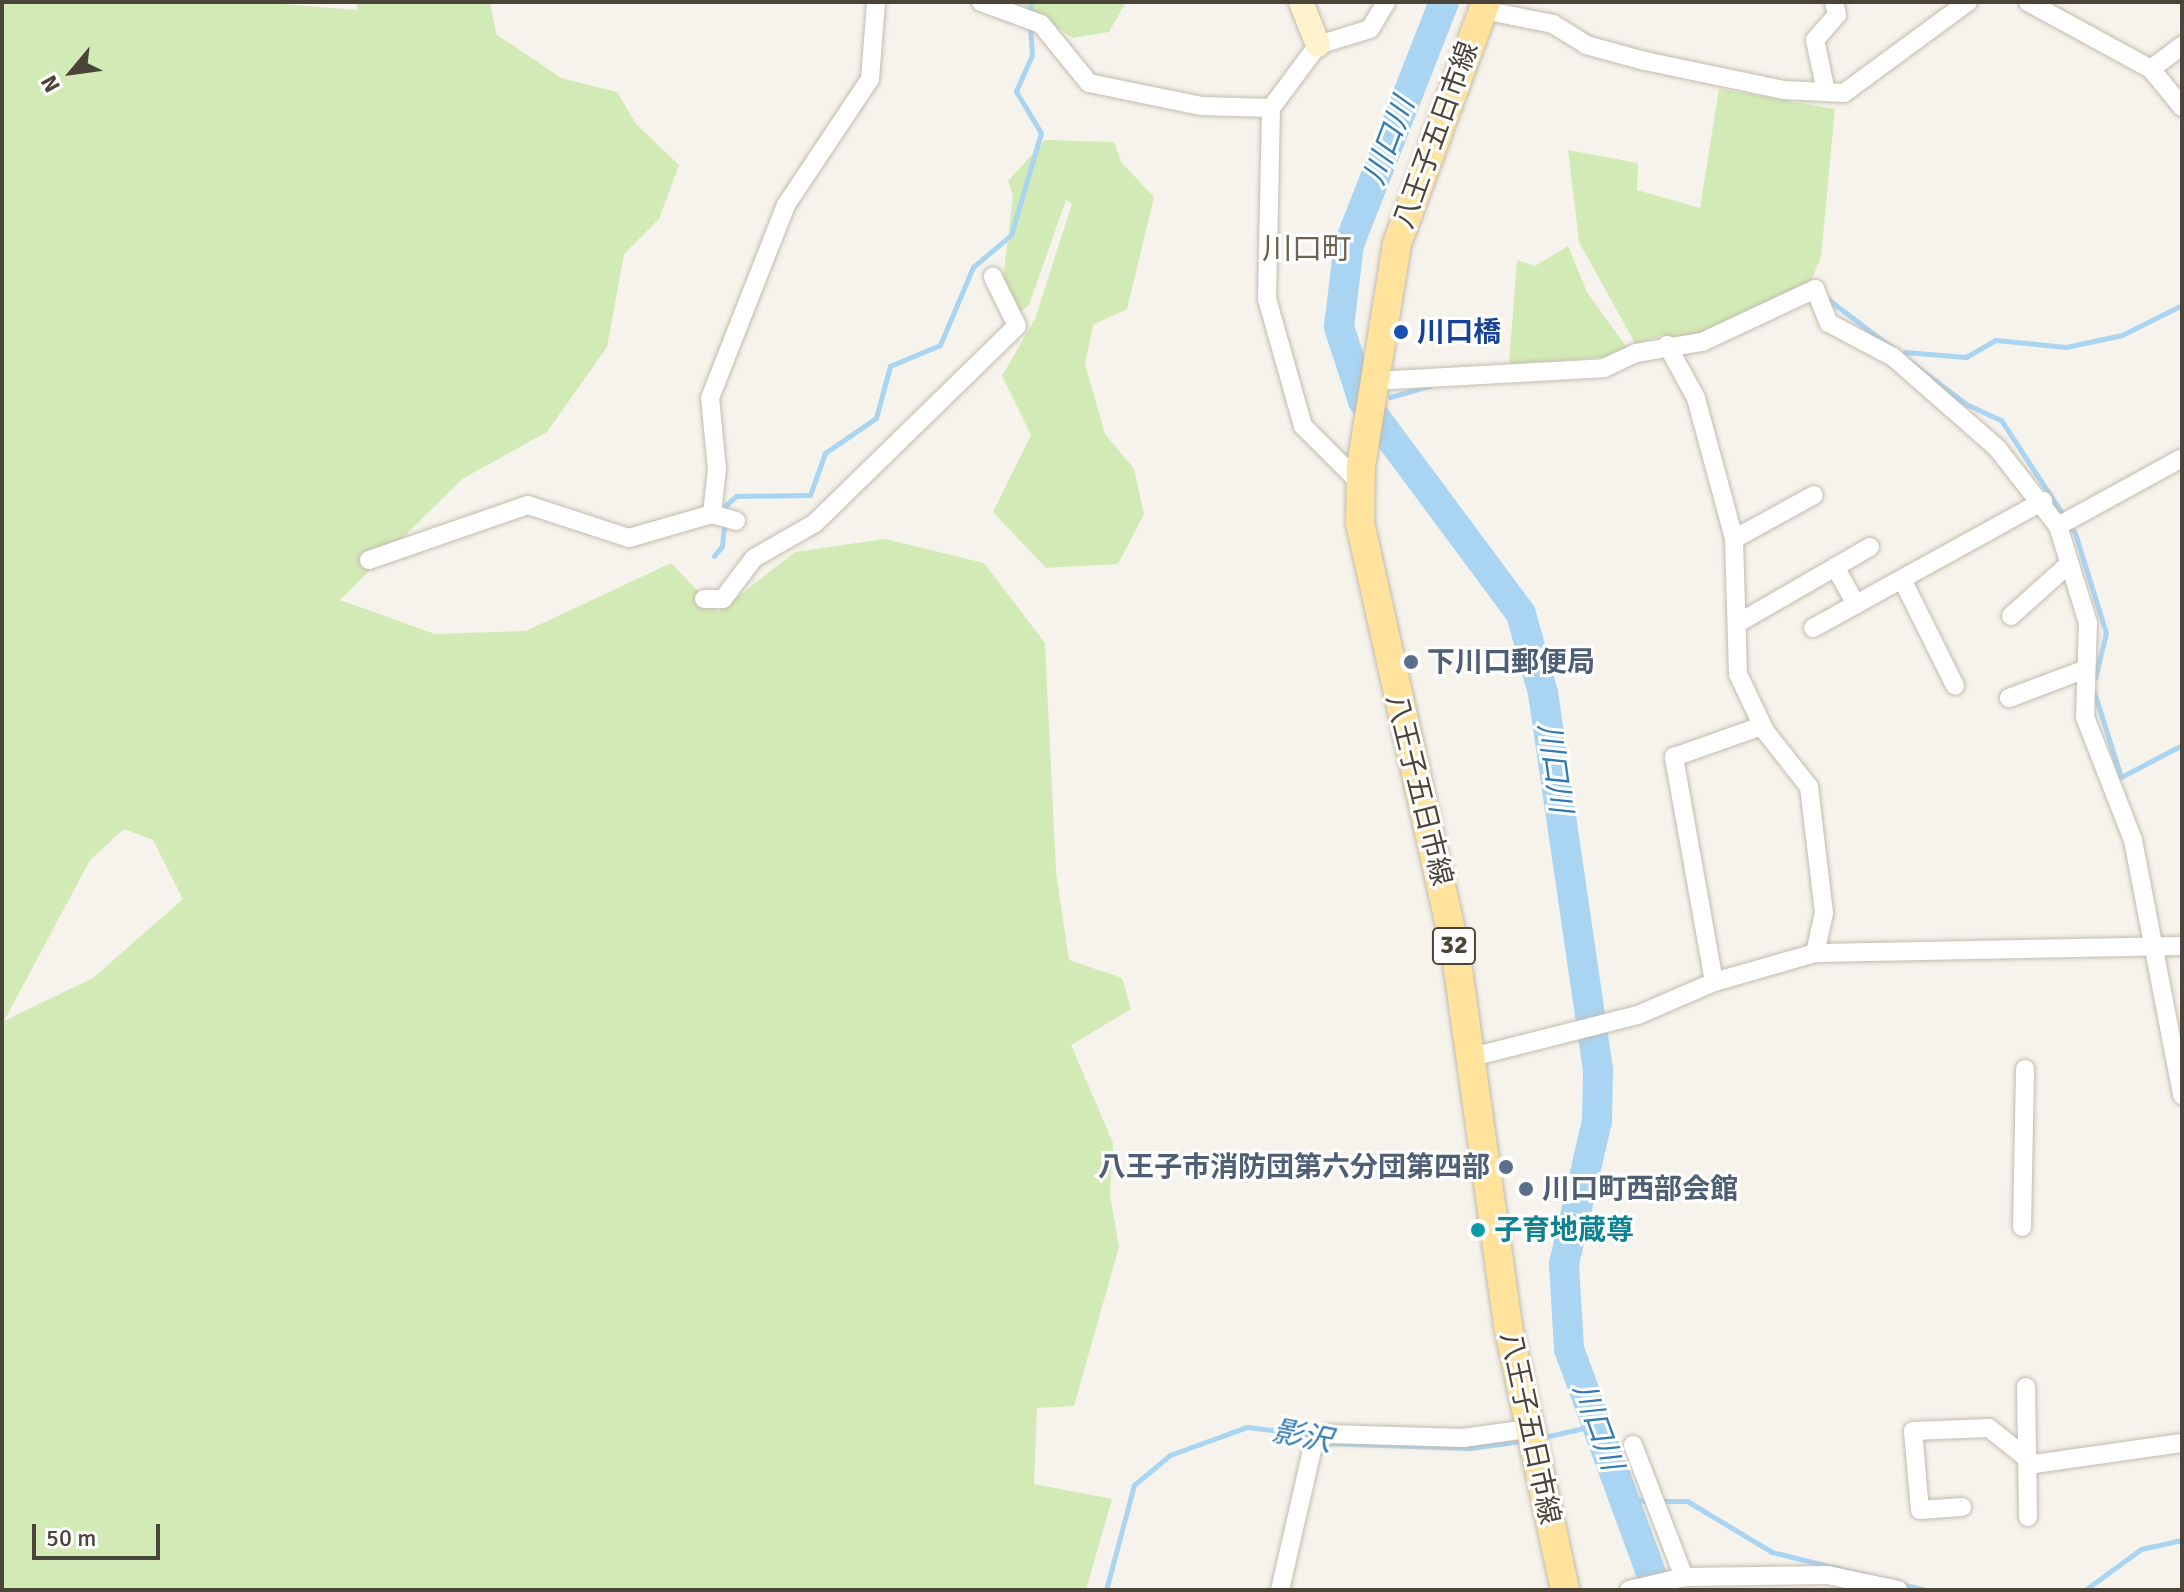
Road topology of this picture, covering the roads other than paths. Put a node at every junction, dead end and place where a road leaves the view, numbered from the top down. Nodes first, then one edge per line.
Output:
1 (876, 2) edge
2 (981, 2) edge
3 (1301, 2) edge
4 (1386, 2) edge
5 (1834, 2) edge
6 (1968, 2) edge
7 (2028, 2) edge
8 (1484, 6) edge
9 (1318, 45) junction
10 (2182, 46) edge
11 (2151, 69) junction
12 (1826, 92) junction
13 (2182, 107) edge
14 (1271, 108) junction
15 (993, 277) dead end
16 (1667, 345) junction
17 (1374, 381) junction
18 (2182, 458) edge
19 (1360, 475) junction
20 (1814, 495) dead end
21 (2043, 501) junction
22 (713, 514) junction
23 (736, 521) dead end
24 (2059, 526) junction
25 (1734, 539) junction
26 (1870, 547) dead end
27 (369, 560) dead end
28 (2069, 564) junction
29 (1835, 567) junction
30 (1902, 579) junction
31 (704, 599) dead end
32 (1856, 604) junction
33 (2011, 616) dead end
34 (1740, 622) junction
35 (1813, 628) dead end
36 (2081, 671) junction
37 (1955, 686) dead end
38 (2009, 698) dead end
39 (1762, 726) junction
40 (2155, 943) junction
41 (2182, 946) edge
42 (1815, 953) junction
43 (1714, 982) junction
44 (1472, 1057) junction
45 (2025, 1069) dead end
46 (2182, 1095) edge
47 (2022, 1227) dead end
48 (2026, 1387) dead end
49 (1530, 1438) junction
50 (2182, 1443) edge
51 (1633, 1445) dead end
52 (2022, 1455) junction
53 (1962, 1507) dead end
54 (2028, 1517) dead end
55 (1679, 1578) junction
56 (1280, 1590) edge
57 (1565, 1590) edge
58 (1631, 1590) edge
59 (1898, 1590) edge

1 - 22 street
2 - 14 street
3 - 9 street
4 - 9 street
5 - 12 street
6 - 12 street
7 - 11 street
8 - 12 street
8 - 17 main road, 八王子五日市線 / 32
9 - 14 street
10 - 11 street
11 - 13 street
14 - 19 street
15 - 31 street
16 - 17 street
16 - 21 street
16 - 25 street
17 - 19 main road, 八王子五日市線 / 32
18 - 24 street
19 - 44 main road, 八王子五日市線 / 32
20 - 25 street
21 - 24 street
21 - 30 street
22 - 23 street
22 - 27 street
24 - 28 street
25 - 34 street
26 - 29 street
28 - 33 street
28 - 36 street
29 - 32 street
29 - 34 street
30 - 32 street
30 - 37 street
32 - 35 street
34 - 39 street
36 - 38 street
36 - 40 street
39 - 42 street
39 - 43 street
40 - 41 street
40 - 42 street
40 - 46 street
42 - 43 street
43 - 44 street
44 - 49 main road, 八王子五日市線 / 32
45 - 47 street
48 - 52 street
49 - 56 street
49 - 57 main road, 八王子五日市線 / 32
50 - 52 street
51 - 55 street
52 - 53 street
52 - 54 street
55 - 58 street
55 - 59 street

